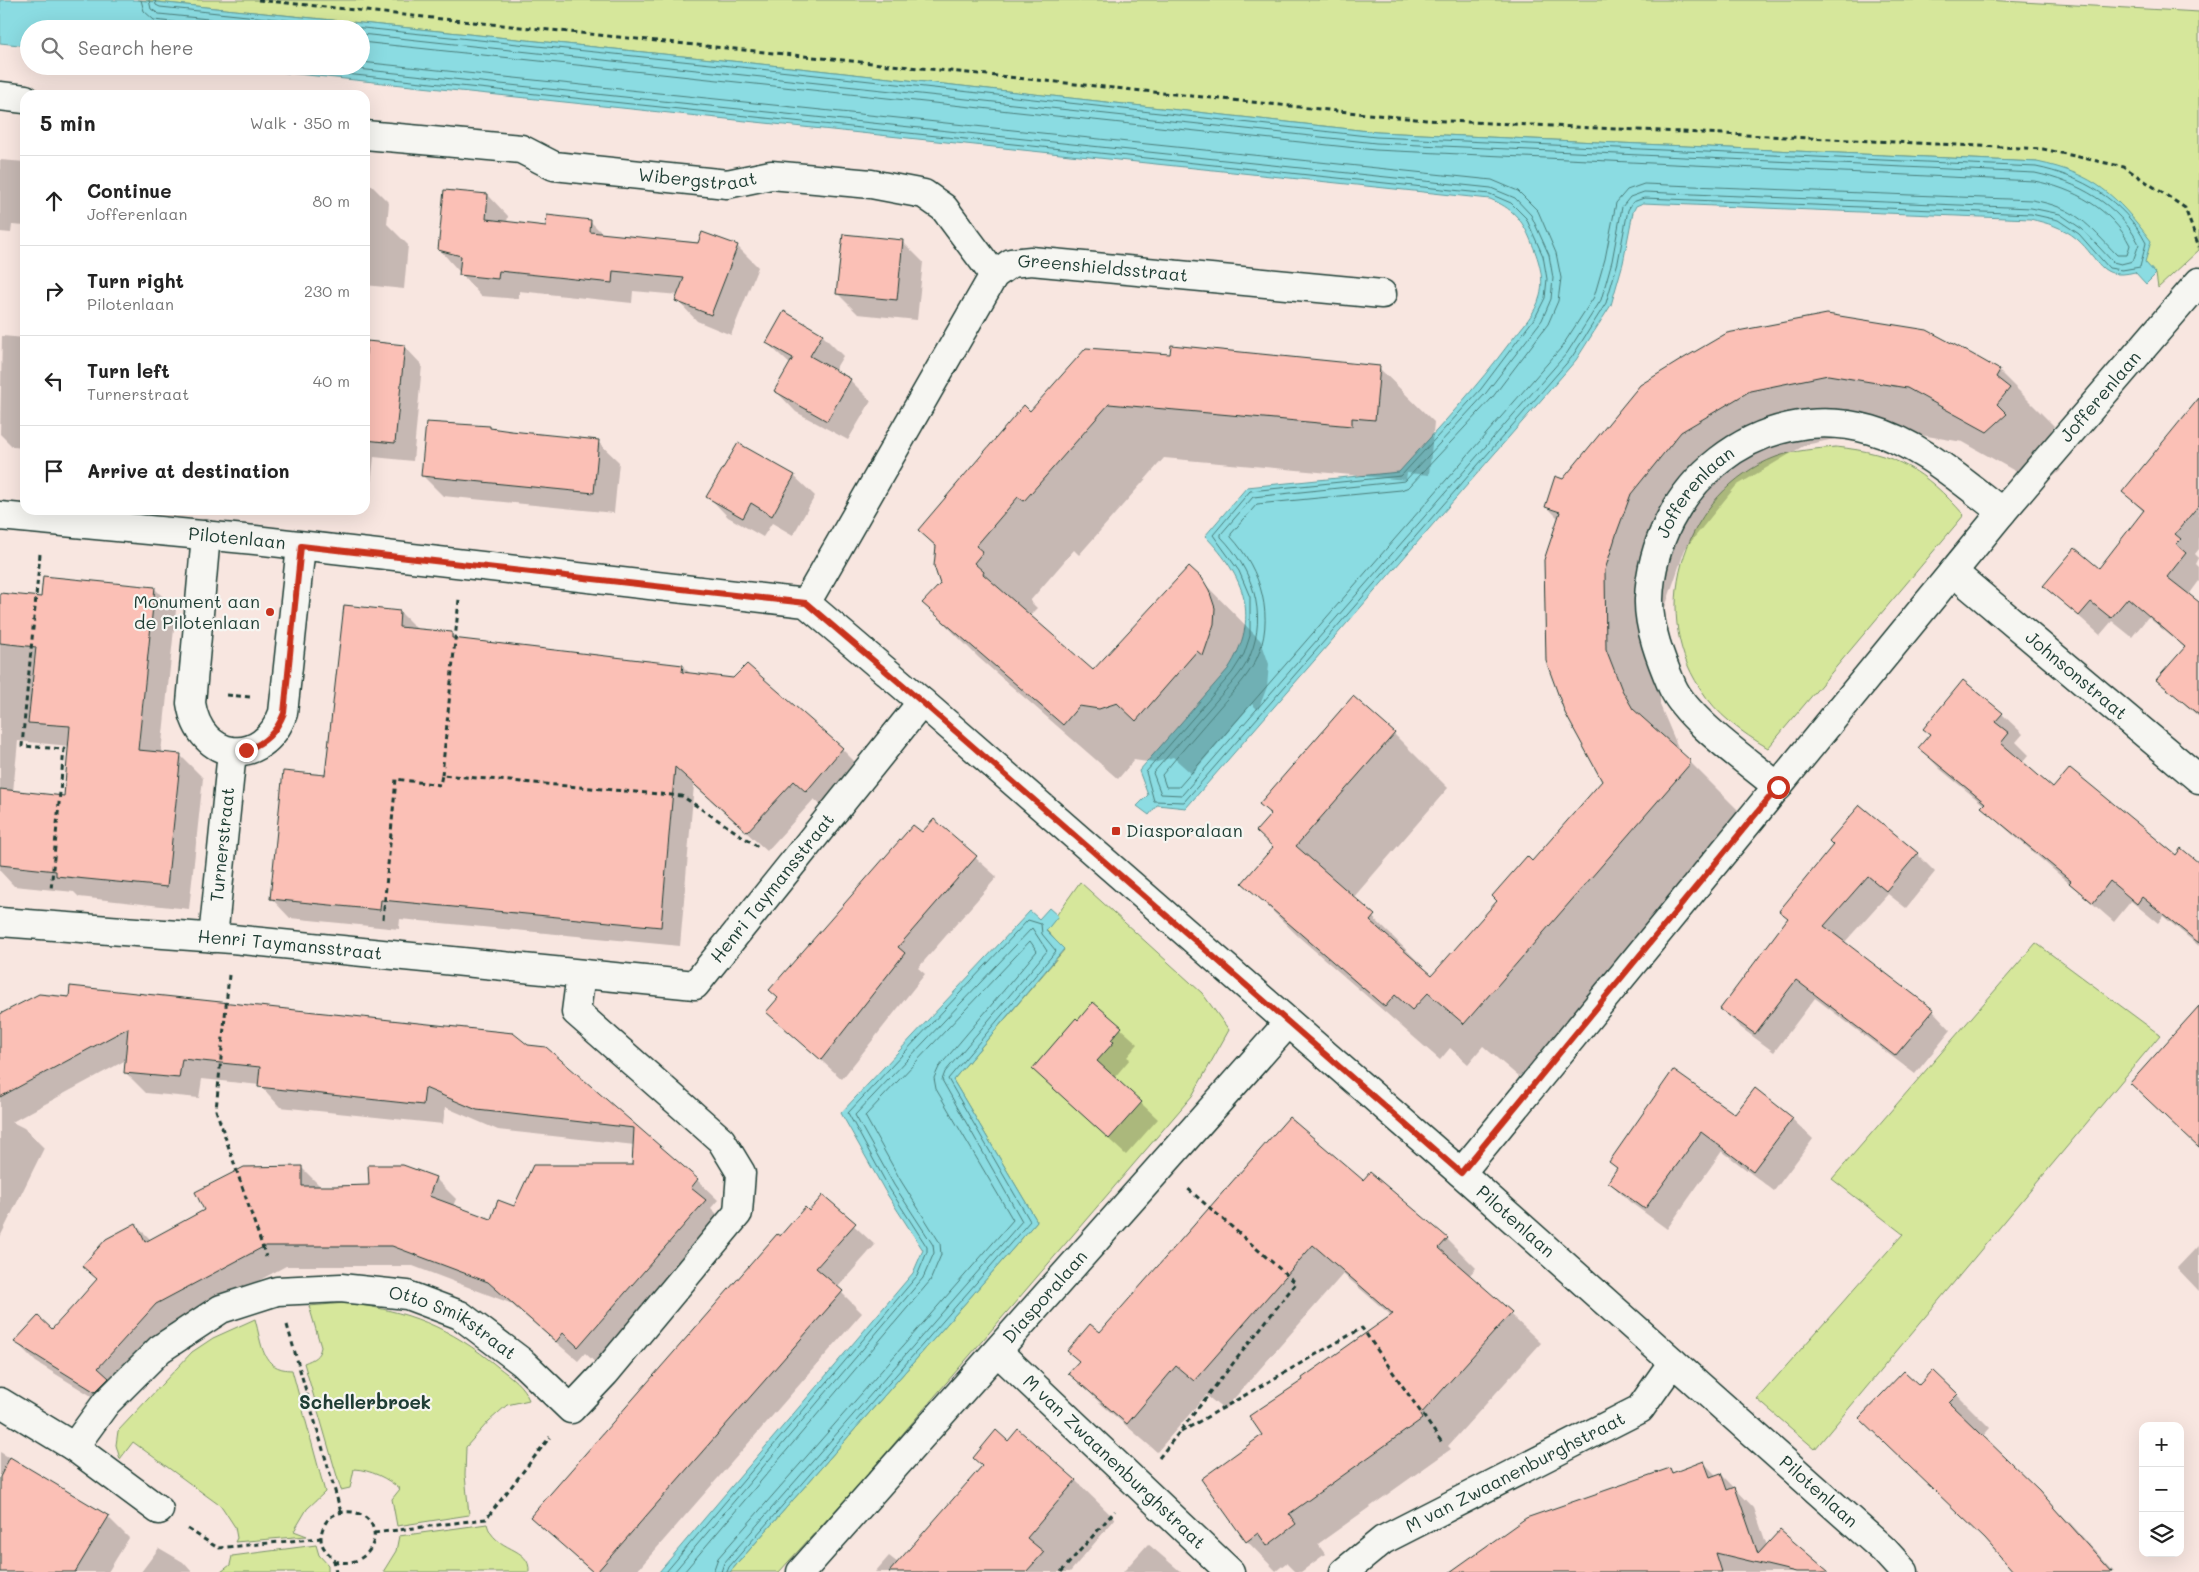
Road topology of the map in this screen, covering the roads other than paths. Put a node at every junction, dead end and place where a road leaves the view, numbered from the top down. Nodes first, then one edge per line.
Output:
1 (0, 96) edge
2 (20, 98) edge
3 (370, 135) edge
4 (994, 275) junction
5 (2199, 282) edge
6 (1382, 294) dead end
7 (2002, 512) junction
8 (0, 516) edge
9 (206, 535) junction
10 (301, 546) junction
11 (1953, 572) junction
12 (806, 603) junction
13 (922, 702) junction
14 (232, 752) junction
15 (2199, 779) edge
16 (1778, 787) junction
17 (0, 922) edge
18 (223, 939) junction
19 (581, 974) junction
20 (1288, 1023) junction
21 (1461, 1173) junction
22 (998, 1352) junction
23 (1674, 1362) junction
24 (0, 1402) edge
25 (74, 1447) junction
26 (159, 1510) road end
27 (801, 1572) edge
28 (1230, 1572) edge
29 (1344, 1572) edge
30 (1904, 1572) edge

1 - 2 street
3 - 4 street, Wibergstraat
4 - 6 street, Greenshieldsstraat
4 - 12 street, Greenshieldsstraat
5 - 7 street, Jofferenlaan
7 - 11 street, Jofferenlaan
7 - 16 street, Jofferenlaan
8 - 9 street, Pilotenlaan
9 - 10 street, Pilotenlaan
9 - 14 street
10 - 12 street, Pilotenlaan
10 - 14 street
11 - 15 street, Johnsonstraat
11 - 16 street, Jofferenlaan
12 - 13 street, Pilotenlaan
13 - 19 street, Henri Taymansstraat
13 - 20 street, Pilotenlaan
14 - 18 street, Turnerstraat
16 - 21 street, Jofferenlaan
17 - 18 street, Henri Taymansstraat
18 - 19 street, Henri Taymansstraat
19 - 25 street, Otto Smikstraat
20 - 21 street, Pilotenlaan
20 - 22 street, Diasporalaan
21 - 23 street, Pilotenlaan
22 - 27 street, Diasporalaan
22 - 28 street, M van Zwaanenburghstraat
23 - 29 street, M van Zwaanenburghstraat
23 - 30 street, Pilotenlaan
24 - 25 street
25 - 26 street

